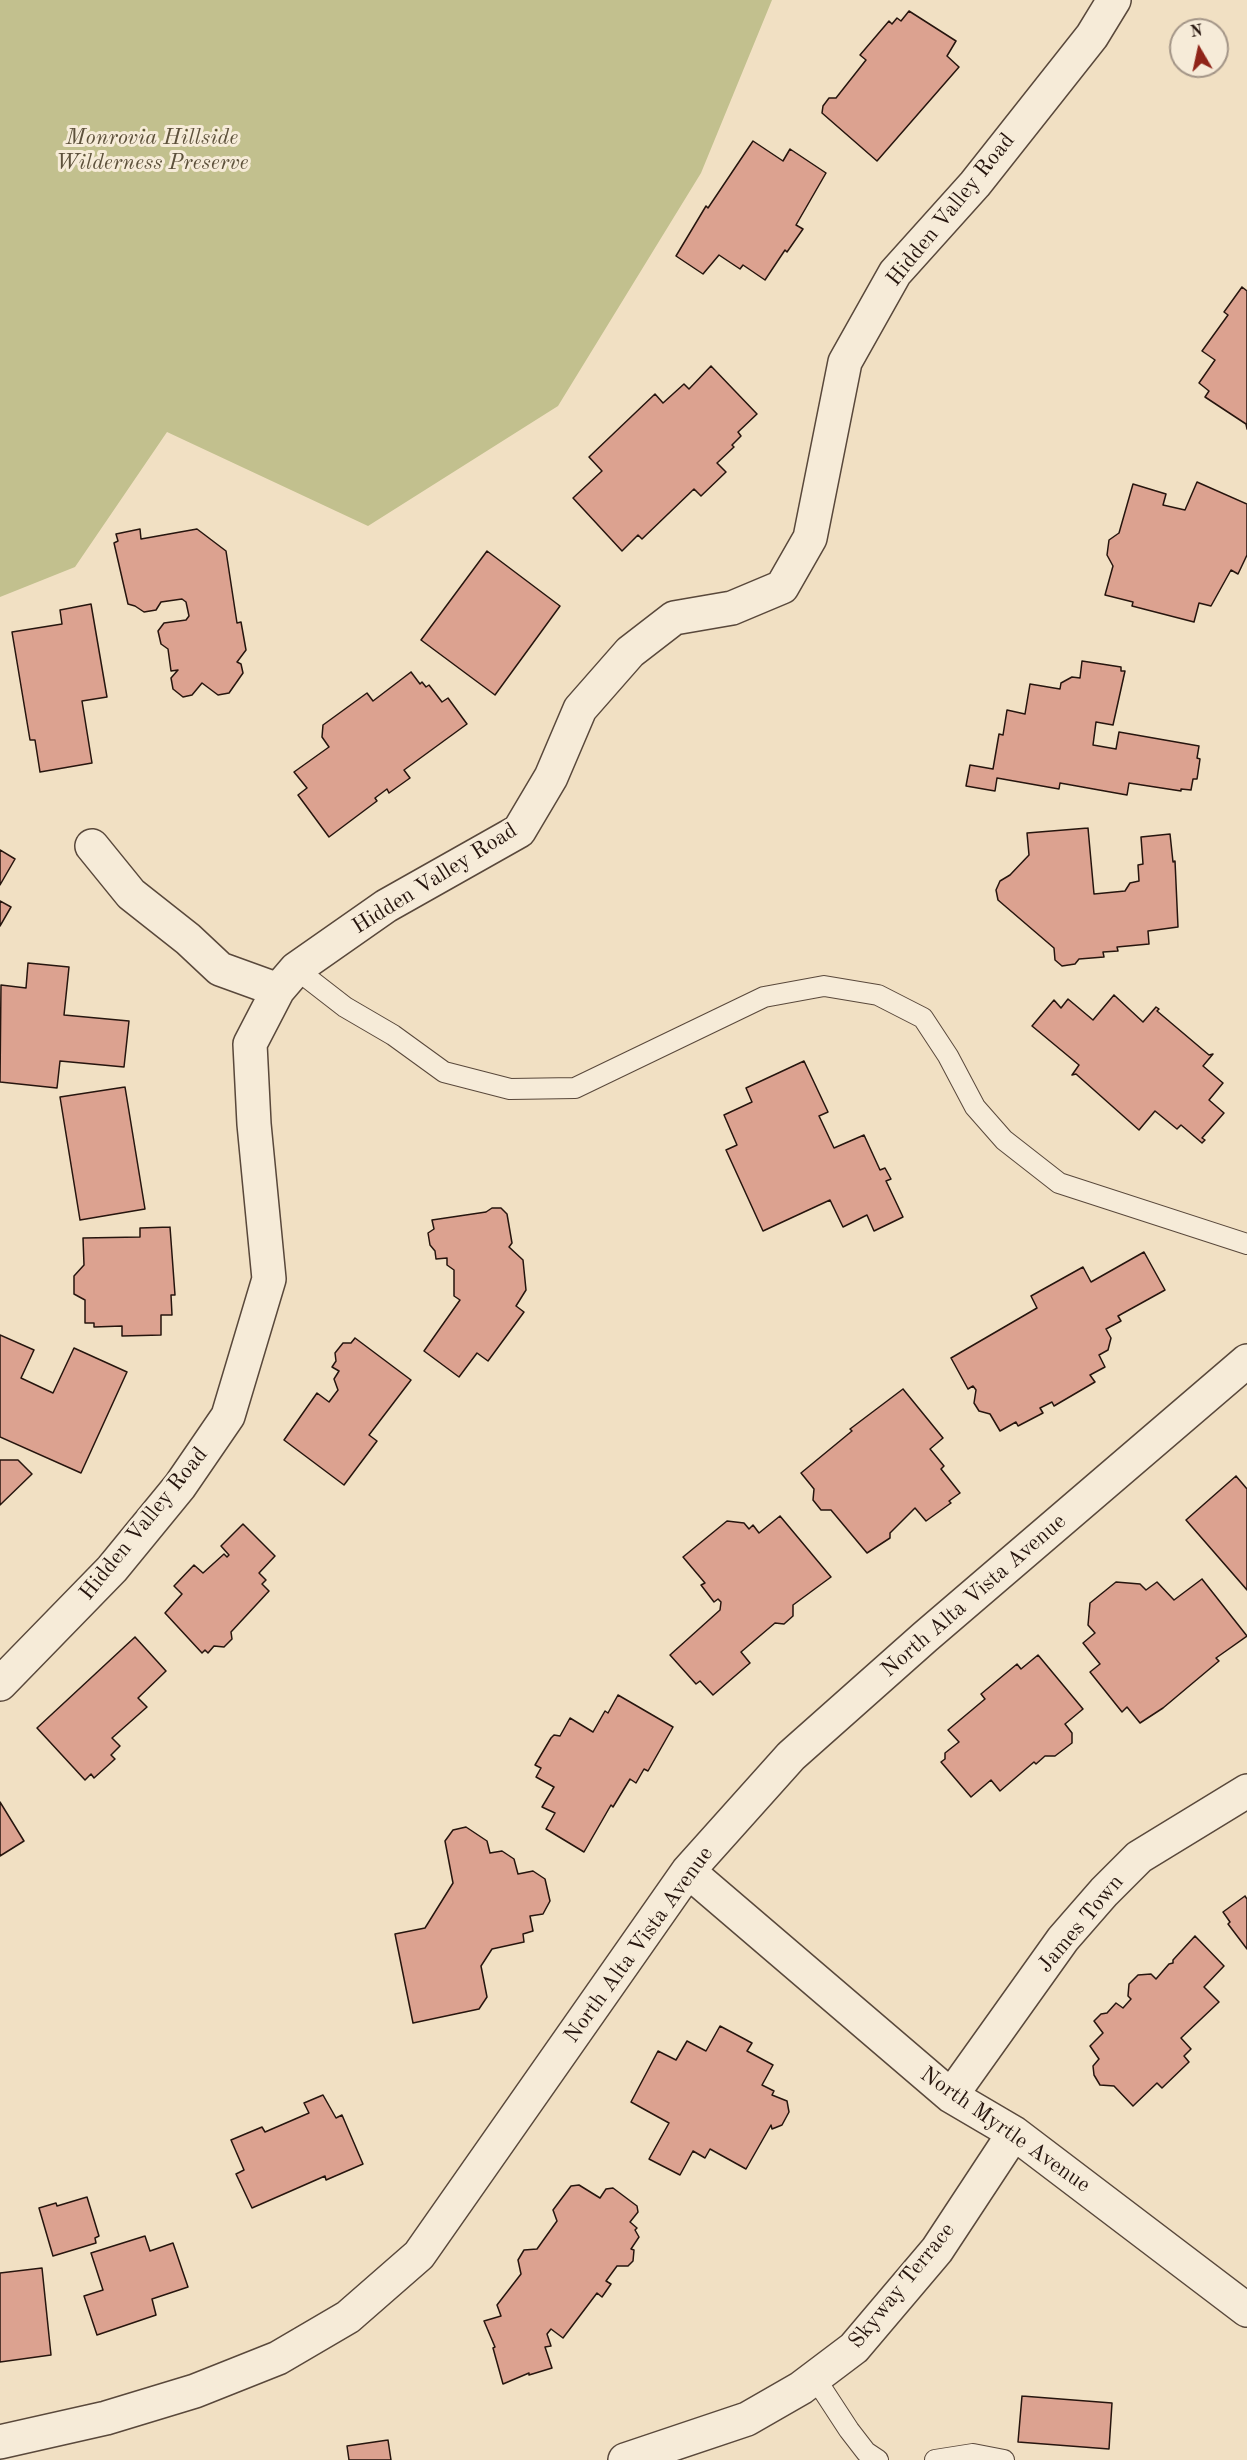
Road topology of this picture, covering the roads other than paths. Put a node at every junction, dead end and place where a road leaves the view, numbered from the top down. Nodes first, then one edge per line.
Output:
1 (1114, 0) edge
2 (92, 846) dead end
3 (287, 980) junction
4 (1247, 1244) edge
5 (1247, 1361) edge
6 (0, 1684) edge
7 (1247, 1791) edge
8 (688, 1871) junction
9 (951, 2097) junction
10 (1014, 2133) junction
11 (1247, 2310) edge
12 (815, 2378) junction
13 (0, 2442) edge
14 (984, 2458) edge
15 (625, 2460) edge
16 (878, 2460) edge
17 (935, 2460) edge
18 (1004, 2460) edge

1 - 3 street, Hidden Valley Road
2 - 3 street
3 - 4 lane
3 - 6 street, Hidden Valley Road
5 - 8 street, North Alta Vista Avenue
7 - 9 street, James Town
8 - 9 street, North Myrtle Avenue
8 - 13 street, North Alta Vista Avenue
9 - 10 street, North Myrtle Avenue
10 - 11 street, North Myrtle Avenue
10 - 12 street, Skyway Terrace
12 - 15 street, Skyway Terrace
12 - 16 lane
14 - 17 lane
14 - 18 lane

